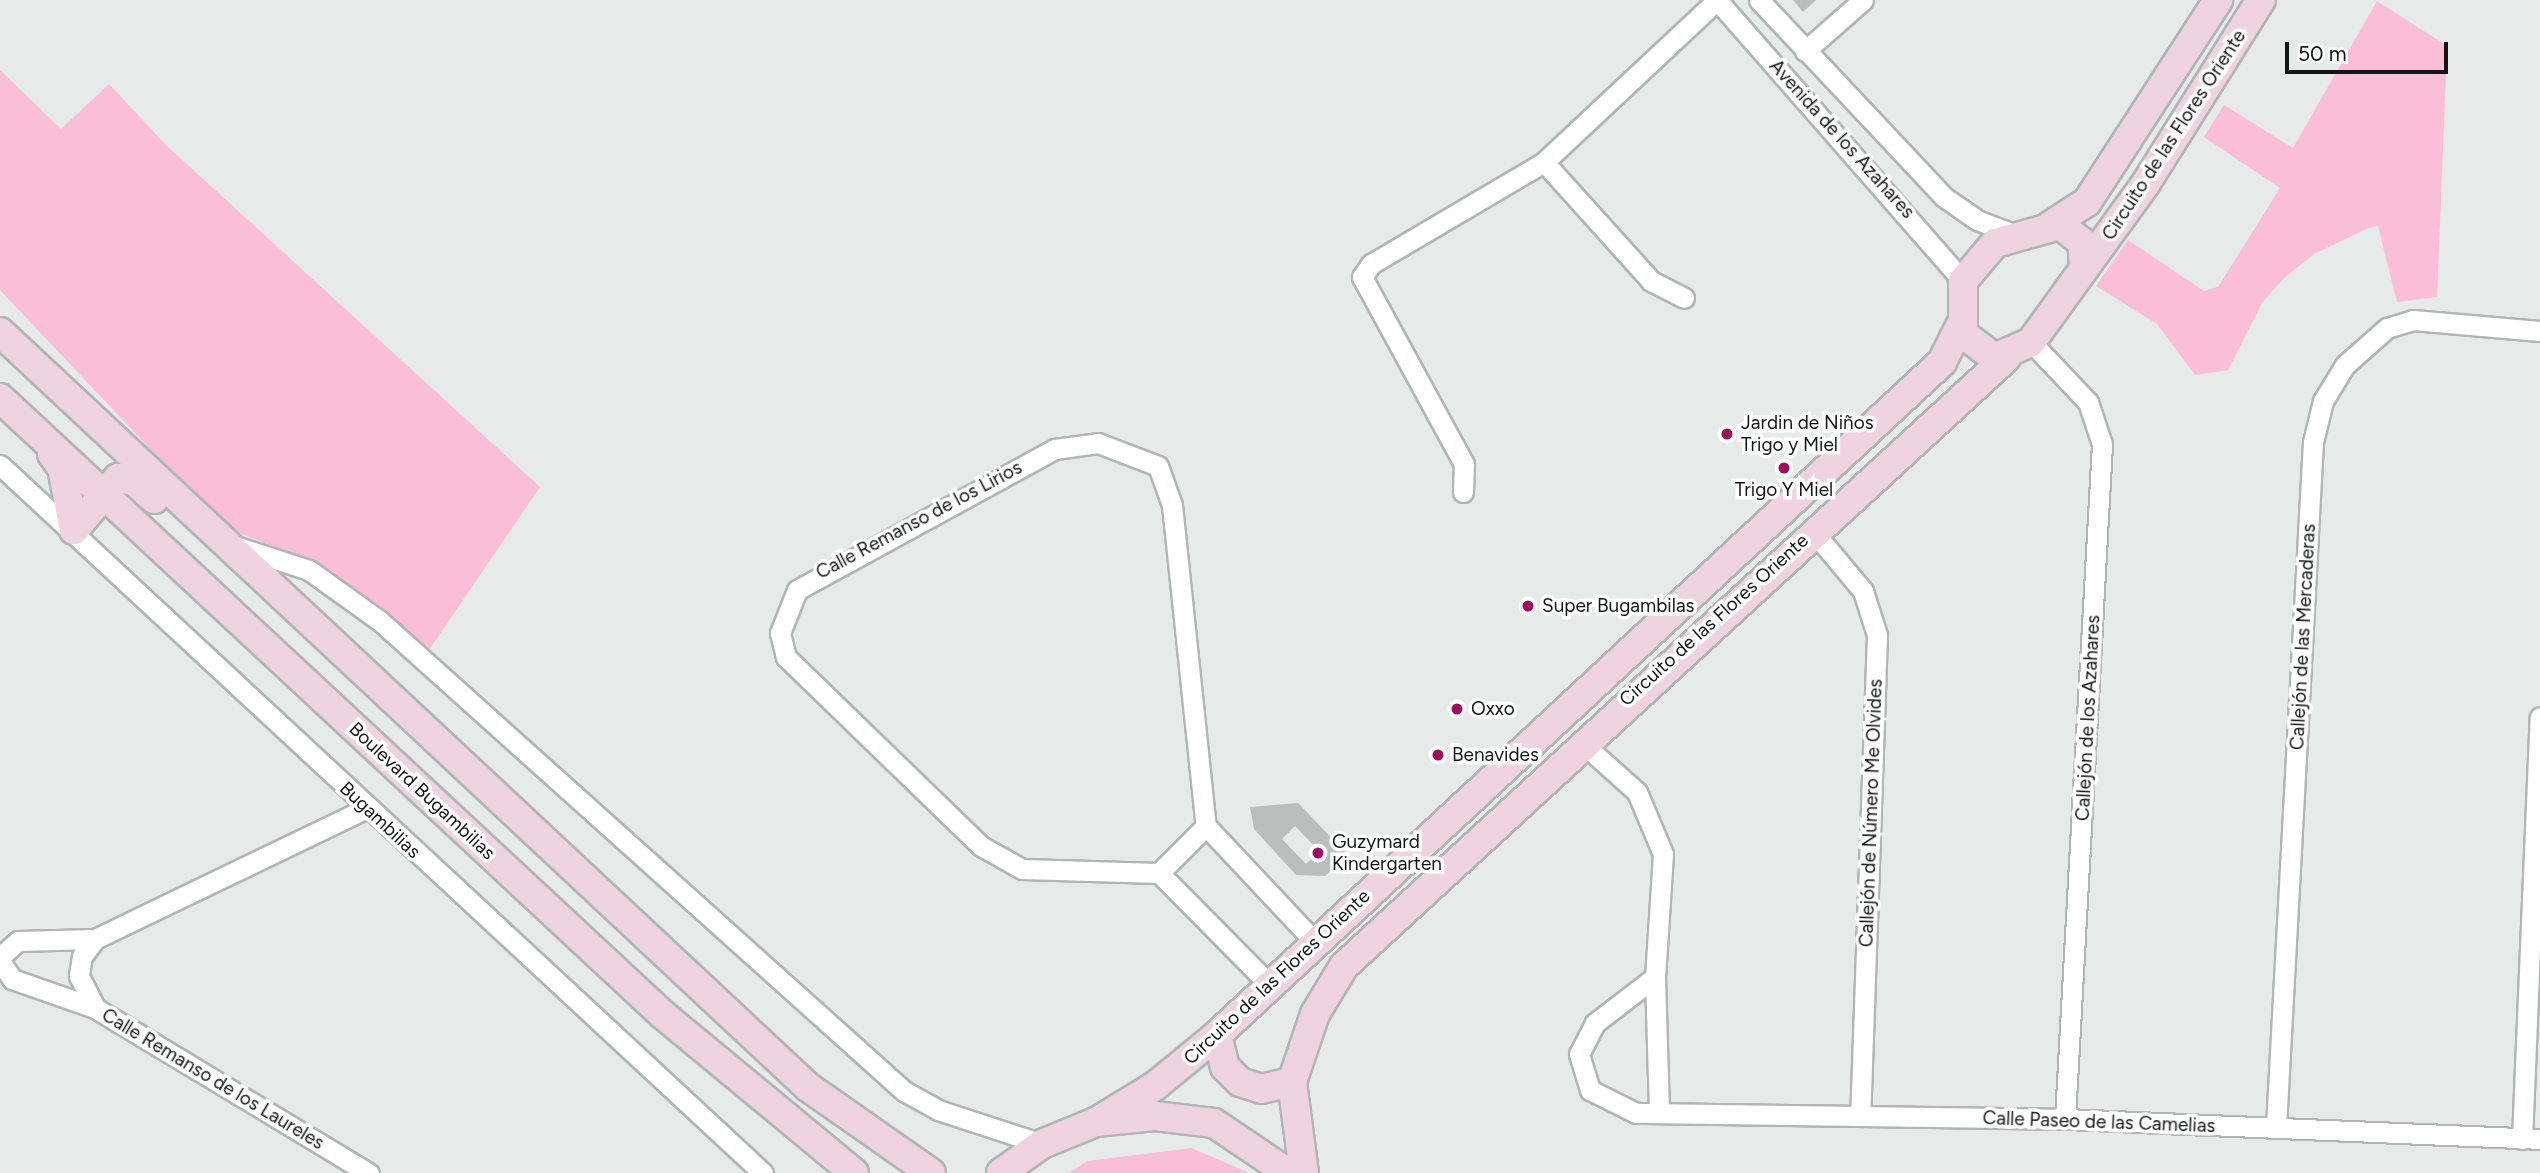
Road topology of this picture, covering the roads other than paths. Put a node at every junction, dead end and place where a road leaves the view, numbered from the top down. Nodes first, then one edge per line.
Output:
1 (1717, 0) edge
2 (1759, 0) edge
3 (1863, 0) edge
4 (2218, 0) edge
5 (2261, 0) edge
6 (1805, 51) junction
7 (1544, 162) junction
8 (2051, 225) junction
9 (2014, 234) junction
10 (2084, 268) junction
11 (1963, 281) junction
12 (1684, 298) dead end
13 (1960, 326) junction
14 (2540, 331) edge
15 (0, 332) edge
16 (2031, 342) junction
17 (2006, 358) junction
18 (0, 398) edge
19 (36, 432) junction
20 (0, 465) edge
21 (102, 492) junction
22 (1463, 492) dead end
23 (74, 530) junction
24 (1812, 530) junction
25 (212, 535) junction
26 (2540, 717) edge
27 (1581, 742) junction
28 (367, 808) junction
29 (1206, 826) junction
30 (1159, 873) junction
31 (95, 939) junction
32 (1315, 942) junction
33 (0, 959) edge
34 (1655, 977) junction
35 (1268, 983) junction
36 (95, 1008) junction
37 (1217, 1035) junction
38 (1292, 1082) junction
39 (1659, 1112) junction
40 (1860, 1116) junction
41 (2065, 1119) junction
42 (1096, 1122) junction
43 (2276, 1127) junction
44 (2531, 1139) edge
45 (1042, 1144) junction
46 (369, 1173) edge
47 (763, 1173) edge
48 (854, 1173) edge
49 (932, 1173) edge
50 (1001, 1173) edge
51 (1288, 1173) edge
52 (1304, 1173) edge

1 - 7 street
1 - 11 street, Avenida de los Azahares
2 - 6 street, Avenida de los Azahares
3 - 6 street
4 - 8 street, Circuito de las Flores Oriente
5 - 10 street, Circuito de las Flores Oriente
6 - 9 street, Avenida de los Azahares
7 - 12 street
7 - 22 street
8 - 9 street
8 - 10 street
9 - 11 street
10 - 16 street
11 - 13 street
13 - 17 street
13 - 32 street, Circuito de las Flores Oriente
14 - 43 street, Callejón de las Mercaderas
15 - 25 street
16 - 17 street
16 - 41 street, Callejón de los Azahares
17 - 24 street, Circuito de las Flores Oriente
18 - 19 street, Boulevard Bugambilias
19 - 21 street, Boulevard Bugambilias
19 - 23 street
20 - 23 street, Bugambilias
21 - 23 street
21 - 25 street
21 - 48 street, Boulevard Bugambilias
23 - 28 street, Bugambilias
24 - 27 street, Circuito de las Flores Oriente
24 - 40 street, Callejón de Número Me Olvides
25 - 45 street
25 - 49 street
26 - 44 street
27 - 34 street
27 - 38 street, Circuito de las Flores Oriente
28 - 31 street
28 - 47 street, Bugambilias
29 - 30 street
29 - 30 street, Calle Remanso de los Lirios
29 - 32 street
30 - 35 street
31 - 33 street
31 - 36 street, Calle Remanso de los Laureles
32 - 35 street, Circuito de las Flores Oriente
33 - 36 street
34 - 39 street
34 - 39 street, Calle Paseo de las Camelias
35 - 37 street, Circuito de las Flores Oriente
36 - 46 street, Calle Remanso de los Laureles
37 - 38 street
37 - 42 street, Circuito de las Flores Oriente
38 - 52 street, Circuito de las Flores Oriente
39 - 40 street, Calle Paseo de las Camelias
40 - 41 street, Calle Paseo de las Camelias
41 - 43 street, Calle Paseo de las Camelias
42 - 45 street
42 - 51 street
43 - 44 street, Calle Paseo de las Camelias
45 - 50 street

